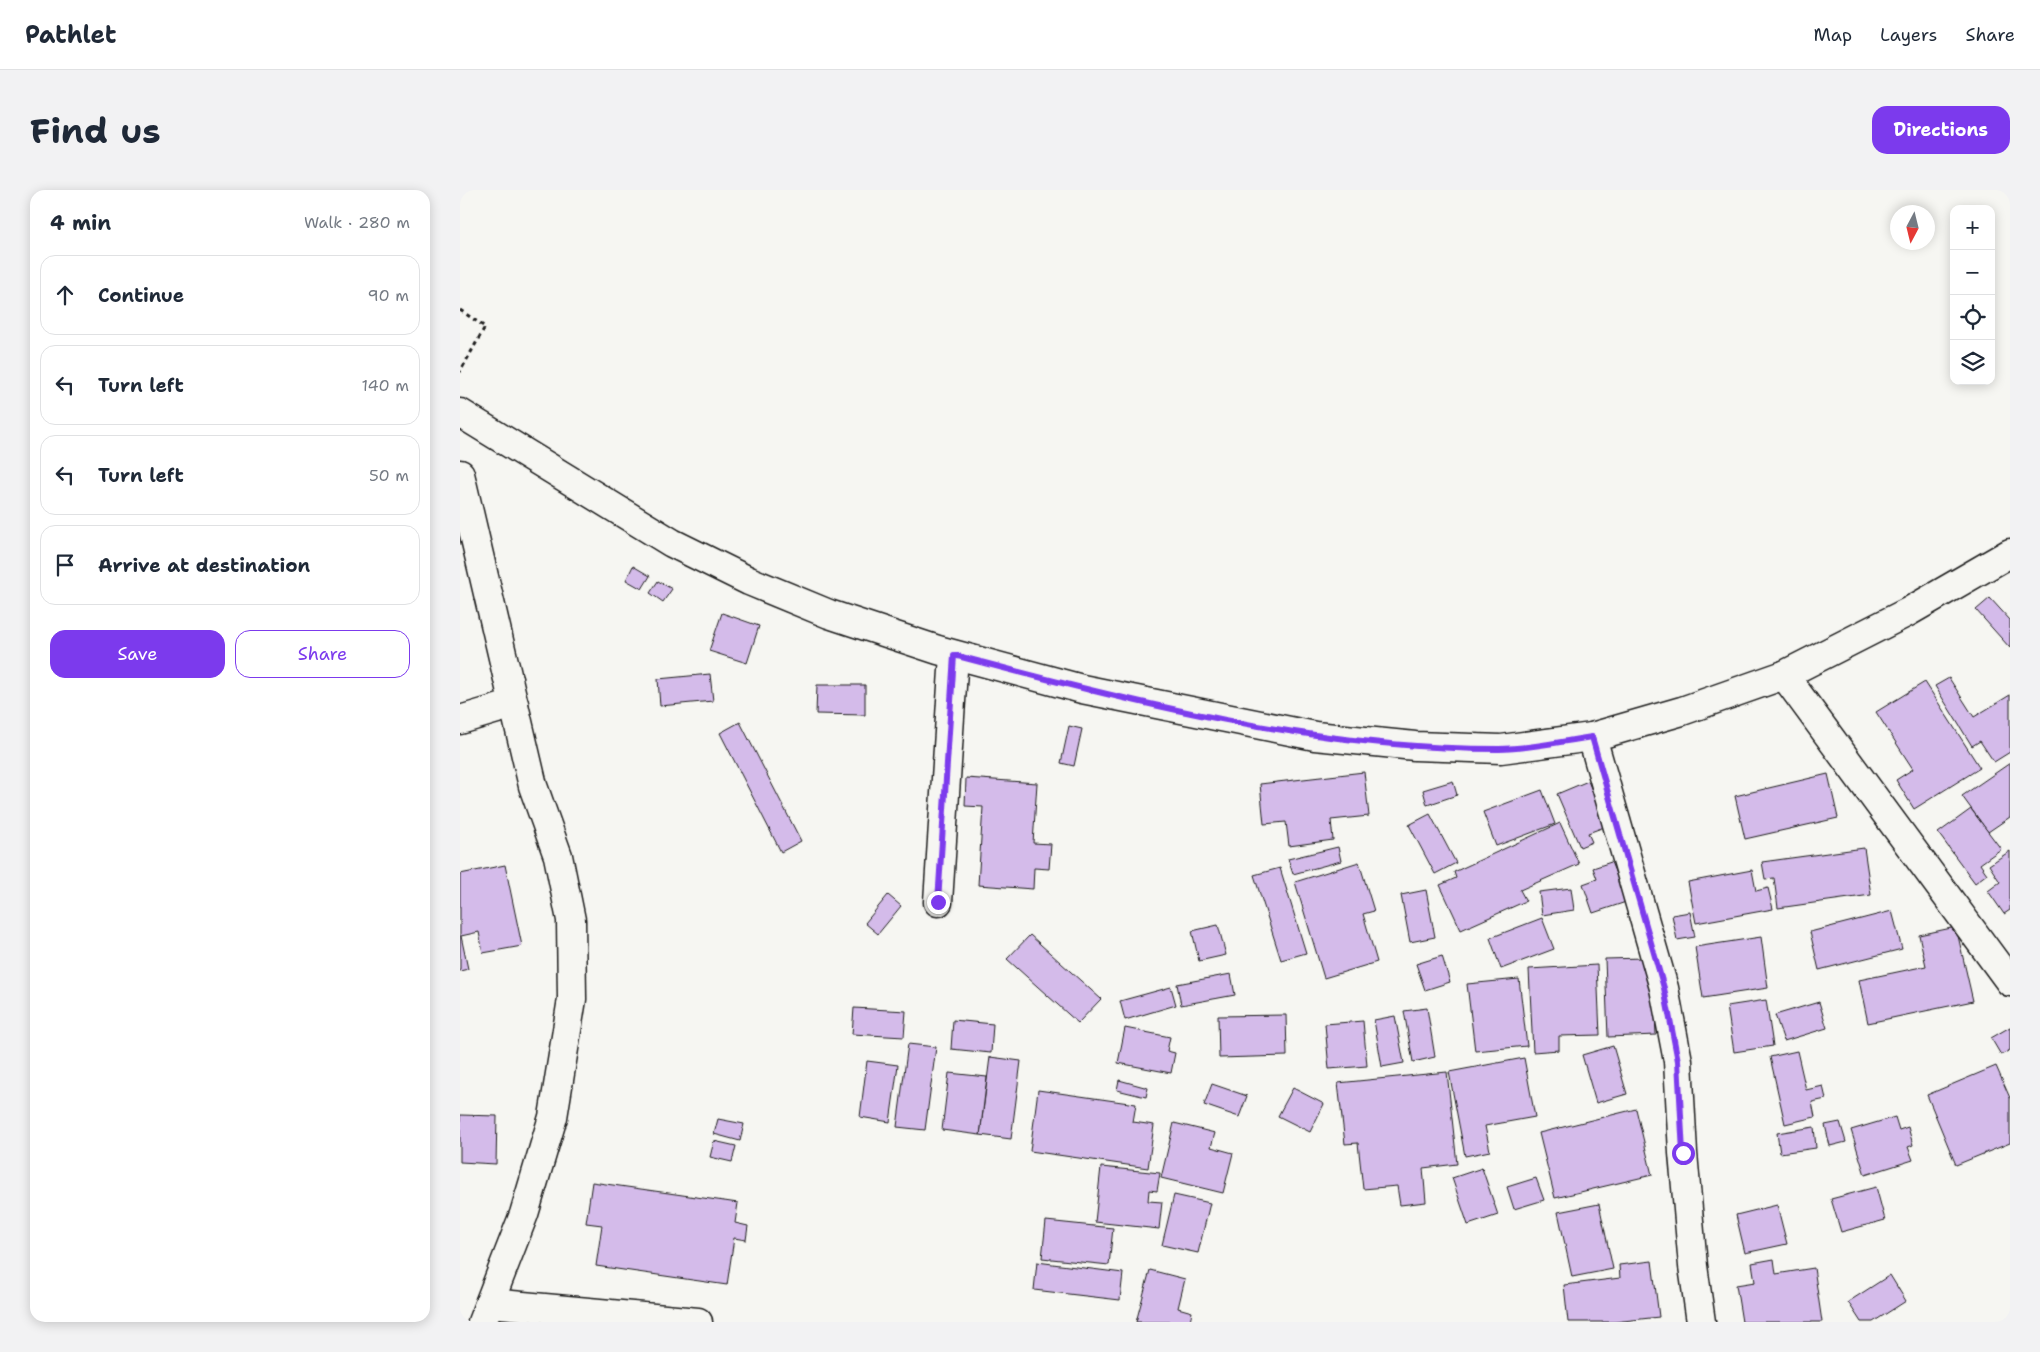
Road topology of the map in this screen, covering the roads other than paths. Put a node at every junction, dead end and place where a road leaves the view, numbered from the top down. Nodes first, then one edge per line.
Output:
1 (460, 412) edge
2 (460, 474) edge
3 (2010, 553) edge
4 (954, 655) junction
5 (1784, 675) junction
6 (514, 704) junction
7 (460, 720) edge
8 (1592, 737) junction
9 (938, 902) dead end
10 (2010, 982) edge
11 (486, 1312) edge
12 (698, 1322) edge
13 (1701, 1322) edge

1 - 4 street
2 - 6 street
3 - 5 street
4 - 8 street
4 - 9 street
5 - 8 street
5 - 10 street
6 - 7 street
6 - 11 street
8 - 13 street
11 - 12 street

